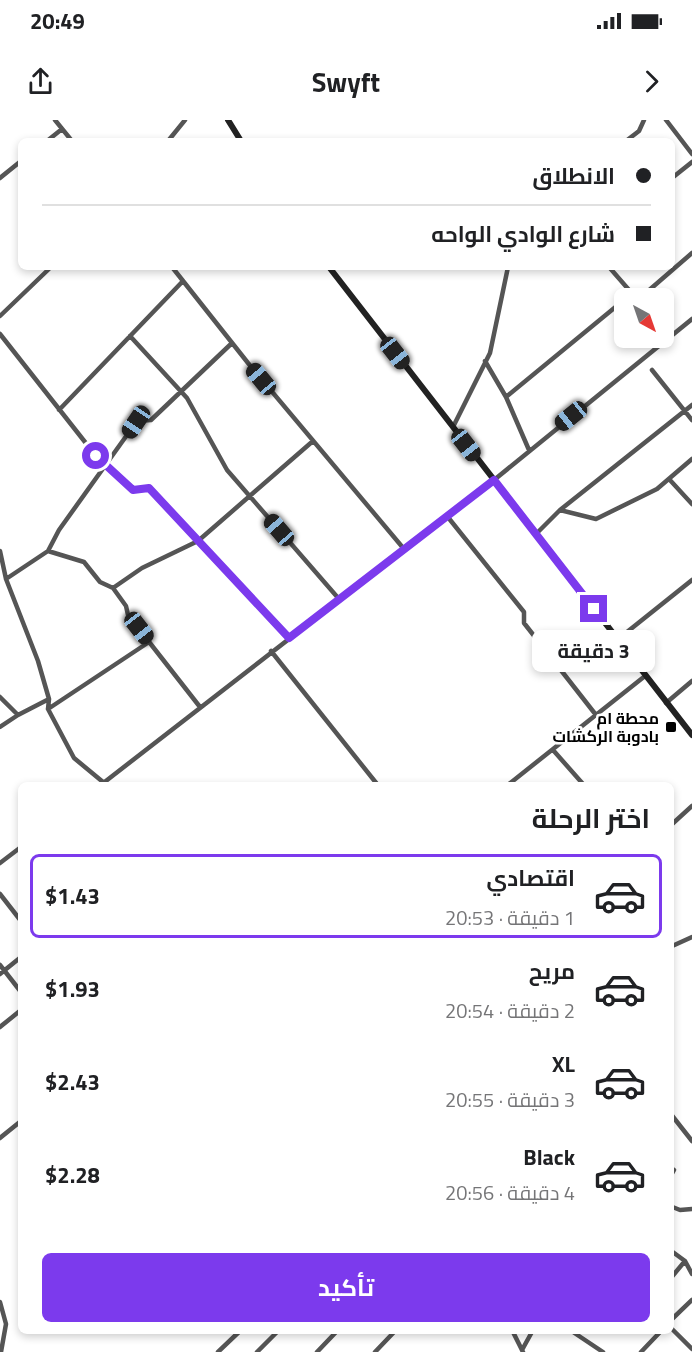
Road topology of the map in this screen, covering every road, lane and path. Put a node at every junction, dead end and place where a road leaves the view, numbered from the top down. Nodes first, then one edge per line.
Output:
1 (55, 120) edge
2 (185, 120) edge
3 (228, 120) edge
4 (644, 120) edge
5 (666, 120) edge
6 (62, 129) junction
7 (51, 138) edge
8 (70, 138) edge
9 (170, 138) edge
10 (239, 138) edge
11 (630, 138) edge
12 (692, 154) edge
13 (692, 162) edge
14 (18, 164) edge
15 (675, 176) edge
16 (0, 178) edge
17 (692, 253) edge
18 (675, 267) edge
19 (48, 270) edge
20 (174, 270) edge
21 (331, 270) edge
22 (507, 270) edge
23 (612, 270) edge
24 (672, 270) edge
25 (183, 281) junction
26 (627, 288) edge
27 (650, 288) edge
28 (614, 308) edge
29 (0, 316) edge
30 (692, 319) edge
31 (674, 333) edge
32 (0, 334) edge
33 (130, 336) junction
34 (232, 343) junction
35 (655, 348) edge
36 (485, 362) junction
37 (652, 370) dead end
38 (181, 391) junction
39 (506, 397) junction
40 (692, 405) edge
41 (59, 410) junction
42 (684, 410) junction
43 (692, 420) edge
44 (453, 427) junction
45 (313, 441) junction
46 (529, 450) junction
47 (692, 459) edge
48 (106, 466) junction
49 (669, 479) junction
50 (494, 480) junction
51 (250, 496) junction
52 (692, 504) edge
53 (560, 510) junction
54 (447, 516) junction
55 (536, 534) junction
56 (198, 541) junction
57 (404, 549) junction
58 (0, 551) edge
59 (48, 551) junction
60 (2, 573) edge
61 (6, 579) junction
62 (692, 580) edge
63 (113, 588) junction
64 (339, 599) junction
65 (289, 638) junction
66 (617, 640) junction
67 (149, 642) junction
68 (271, 651) junction
69 (645, 676) junction
70 (692, 681) edge
71 (0, 697) edge
72 (49, 699) junction
73 (666, 703) junction
74 (200, 707) junction
75 (48, 709) junction
76 (18, 714) junction
77 (596, 715) junction
78 (0, 728) edge
79 (692, 735) edge
80 (553, 750) junction
81 (102, 782) edge
82 (104, 782) edge
83 (375, 782) edge
84 (512, 782) edge
85 (581, 782) edge
86 (692, 806) edge
87 (674, 822) edge
88 (18, 851) edge
89 (0, 863) edge
90 (0, 894) edge
91 (18, 917) edge
92 (692, 937) edge
93 (674, 945) edge
94 (18, 959) edge
95 (0, 965) edge
96 (2, 972) edge
97 (18, 989) edge
98 (18, 1012) edge
99 (0, 1027) edge
100 (674, 1118) edge
101 (18, 1123) edge
102 (0, 1138) edge
103 (692, 1142) edge
104 (674, 1208) edge
105 (692, 1209) edge
106 (674, 1253) edge
107 (685, 1262) junction
108 (674, 1274) edge
109 (692, 1274) edge
110 (692, 1299) edge
111 (0, 1302) edge
112 (674, 1317) edge
113 (674, 1331) edge
114 (237, 1334) edge
115 (275, 1334) edge
116 (334, 1334) edge
117 (392, 1334) edge
118 (514, 1334) edge
119 (531, 1334) edge
120 (580, 1334) edge
121 (658, 1334) edge
122 (692, 1348) edge
123 (523, 1351) edge
124 (2, 1352) edge
125 (218, 1352) edge
126 (257, 1352) edge
127 (317, 1352) edge
128 (375, 1352) edge
129 (603, 1352) edge
130 (641, 1352) edge

1 - 6 street
2 - 9 street
3 - 10 main road
4 - 11 street
5 - 12 street
6 - 7 street
6 - 8 street
13 - 15 street
14 - 16 street
17 - 18 street
19 - 29 street
20 - 25 street
21 - 44 main road
22 - 36 street
23 - 26 street
24 - 27 street
25 - 33 street
25 - 34 street
28 - 39 street
30 - 31 street
32 - 41 street
33 - 38 street
33 - 41 street
34 - 38 street
34 - 45 street
35 - 46 street
36 - 39 street
36 - 44 street
37 - 42 street
38 - 48 street
38 - 51 street
39 - 46 street
40 - 42 street
41 - 48 street
42 - 43 street
42 - 53 street
44 - 50 main road
45 - 51 street
45 - 57 street
46 - 50 street
47 - 49 street
48 - 56 street
48 - 59 street
49 - 52 street
49 - 53 street
50 - 54 street
50 - 55 main road
51 - 56 street
51 - 64 street
53 - 55 street
54 - 57 street
54 - 77 street
55 - 66 main road
56 - 63 street
56 - 65 street
57 - 64 street
58 - 60 street
59 - 61 street
59 - 63 street
60 - 61 street
61 - 72 street
62 - 66 street
63 - 67 street
64 - 65 street
65 - 68 street
66 - 69 main road
67 - 74 street
67 - 75 street
68 - 74 street
68 - 83 street
69 - 73 main road
69 - 77 street
70 - 73 street
71 - 76 street
72 - 75 street
72 - 76 street
73 - 79 main road
74 - 82 street
75 - 81 street
76 - 78 street
77 - 80 street
80 - 84 street
80 - 85 street
86 - 87 street
88 - 89 street
90 - 91 street
92 - 93 street
94 - 96 street
95 - 96 street
96 - 97 street
98 - 99 street
100 - 103 street
101 - 102 street
104 - 105 street
106 - 107 street
107 - 108 street
107 - 109 street
110 - 112 street
111 - 124 street
113 - 122 street
114 - 125 street
115 - 126 street
116 - 127 street
117 - 128 street
118 - 123 street
119 - 123 street
120 - 129 street
121 - 130 street

